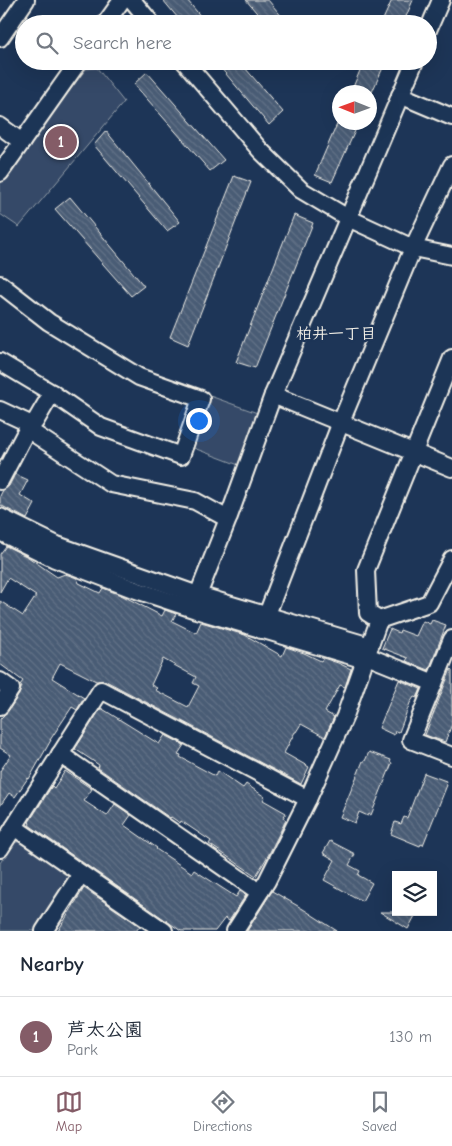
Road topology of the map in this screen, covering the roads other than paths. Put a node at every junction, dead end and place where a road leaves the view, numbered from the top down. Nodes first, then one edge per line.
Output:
1 (26, 0) edge
2 (122, 0) edge
3 (132, 0) edge
4 (441, 0) edge
5 (16, 15) edge
6 (111, 15) edge
7 (144, 15) edge
8 (434, 15) edge
9 (15, 16) edge
10 (0, 38) edge
11 (73, 70) edge
12 (192, 70) edge
13 (411, 70) edge
14 (400, 95) junction
15 (452, 117) edge
16 (0, 126) edge
17 (22, 142) junction
18 (452, 164) edge
19 (0, 173) edge
20 (348, 218) junction
21 (413, 248) junction
22 (452, 256) edge
23 (0, 284) edge
24 (0, 362) edge
25 (451, 362) edge
26 (52, 394) junction
27 (273, 395) junction
28 (0, 410) edge
29 (341, 422) junction
30 (28, 427) junction
31 (413, 452) junction
32 (452, 468) edge
33 (0, 481) edge
34 (0, 517) edge
35 (228, 519) junction
36 (0, 532) edge
37 (452, 559) edge
38 (198, 595) junction
39 (379, 620) junction
40 (263, 623) junction
41 (452, 639) edge
42 (367, 654) junction
43 (0, 681) edge
44 (434, 683) junction
45 (0, 706) edge
46 (60, 754) junction
47 (452, 756) edge
48 (308, 799) junction
49 (14, 827) junction
50 (0, 849) edge
51 (81, 874) junction
52 (259, 892) junction
53 (44, 931) edge
54 (164, 931) edge
55 (235, 931) edge

1 - 5 street
2 - 6 street
3 - 7 street
4 - 8 street
9 - 10 street
11 - 17 street
12 - 20 street
13 - 14 street
14 - 15 street
14 - 20 street
16 - 17 street
17 - 19 street
18 - 21 street
20 - 21 street
20 - 27 street
21 - 22 street
21 - 29 street
23 - 26 street
24 - 26 street
25 - 31 street
26 - 30 street
27 - 29 street
27 - 35 street
28 - 30 street
29 - 31 street
29 - 40 street
30 - 33 street
30 - 35 street
31 - 32 street
31 - 39 street
34 - 38 street
35 - 38 street
36 - 40 street
37 - 39 street
38 - 40 street
39 - 42 street
40 - 42 street
41 - 44 street
42 - 44 street
42 - 48 street
43 - 45 street
44 - 47 street
46 - 48 street
46 - 49 street
46 - 52 street
48 - 52 street
49 - 50 street
49 - 51 street
51 - 53 street
51 - 54 street
52 - 55 street

